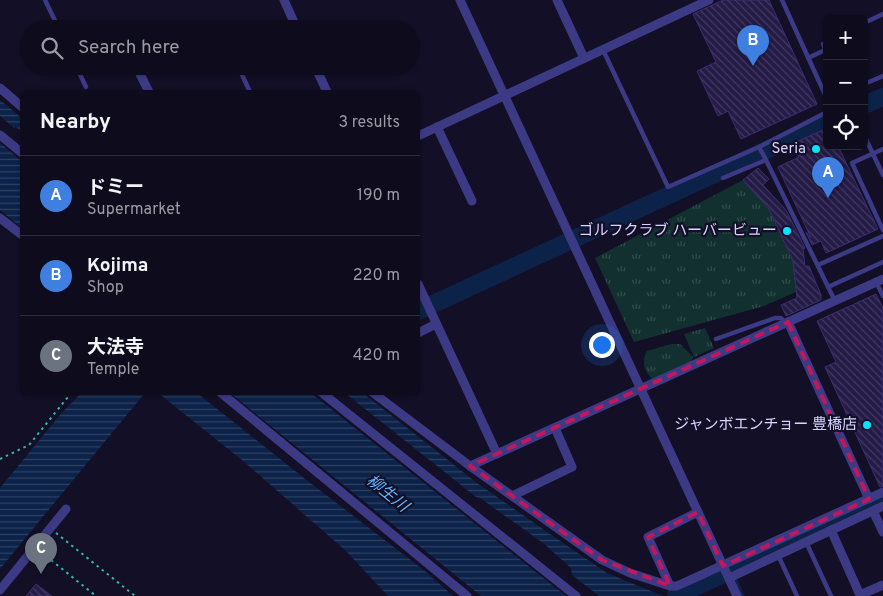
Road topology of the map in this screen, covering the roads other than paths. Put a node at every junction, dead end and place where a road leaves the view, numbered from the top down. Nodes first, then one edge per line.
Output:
1 (45, 0) edge
2 (284, 0) edge
3 (460, 0) edge
4 (558, 0) edge
5 (709, 0) edge
6 (782, 0) edge
7 (883, 14) edge
8 (55, 20) edge
9 (293, 20) edge
10 (868, 21) edge
11 (603, 50) junction
12 (823, 52) edge
13 (584, 58) junction
14 (808, 58) junction
15 (80, 75) edge
16 (140, 75) edge
17 (242, 75) edge
18 (319, 75) edge
19 (883, 76) edge
20 (868, 82) edge
21 (86, 87) dead end
22 (0, 88) edge
23 (148, 90) edge
24 (249, 90) edge
25 (326, 90) edge
26 (823, 90) edge
27 (505, 95) junction
28 (20, 105) edge
29 (823, 115) edge
30 (438, 127) junction
31 (0, 135) edge
32 (420, 135) edge
33 (868, 143) edge
34 (883, 149) edge
35 (20, 151) edge
36 (762, 153) junction
37 (873, 154) junction
38 (883, 175) edge
39 (723, 178) dead end
40 (472, 201) dead end
41 (0, 218) edge
42 (883, 230) edge
43 (20, 233) edge
44 (883, 236) edge
45 (883, 262) edge
46 (818, 265) junction
47 (879, 280) edge
48 (828, 287) junction
49 (420, 289) edge
50 (883, 296) edge
51 (835, 301) junction
52 (787, 322) junction
53 (436, 324) junction
54 (420, 332) edge
55 (716, 339) dead end
56 (640, 390) junction
57 (224, 395) edge
58 (325, 395) edge
59 (376, 395) edge
60 (555, 428) junction
61 (497, 454) junction
62 (470, 466) junction
63 (883, 492) edge
64 (512, 496) junction
65 (869, 499) junction
66 (883, 506) edge
67 (66, 509) dead end
68 (873, 511) junction
69 (698, 512) junction
70 (831, 530) junction
71 (883, 532) edge
72 (806, 542) junction
73 (778, 555) junction
74 (727, 573) junction
75 (883, 585) edge
76 (670, 586) junction
77 (0, 590) edge
78 (467, 596) edge
79 (576, 596) edge
80 (737, 596) edge
81 (797, 596) edge
82 (831, 596) edge

1 - 8 lane
2 - 9 street
3 - 27 street
4 - 13 street
5 - 11 street
6 - 14 lane
7 - 10 lane
11 - 13 street
11 - 36 lane
12 - 14 lane
13 - 27 street
14 - 26 lane
15 - 21 lane
16 - 23 street
17 - 24 lane
18 - 25 street
19 - 20 lane
22 - 28 street
27 - 30 street
27 - 56 street
29 - 36 lane
30 - 32 street
30 - 40 street
31 - 35 street
33 - 37 lane
34 - 37 lane
36 - 39 lane
36 - 46 lane
37 - 38 lane
37 - 42 lane
41 - 43 street
44 - 46 lane
45 - 48 lane
46 - 48 lane
47 - 50 lane
47 - 51 street
48 - 51 lane
49 - 53 street
51 - 52 street
52 - 55 lane
52 - 56 street
52 - 65 street
53 - 54 street
53 - 61 street
56 - 60 street
56 - 69 street
57 - 78 street
58 - 79 street
59 - 62 street
60 - 61 street
60 - 64 street
61 - 62 street
62 - 64 street
63 - 65 street
64 - 76 street
65 - 74 street
66 - 68 street
67 - 77 street
68 - 70 street
68 - 71 street
69 - 74 street
69 - 76 street
70 - 72 street
70 - 75 street
72 - 73 street
72 - 82 lane
73 - 74 street
73 - 81 lane
74 - 76 street
74 - 80 street

